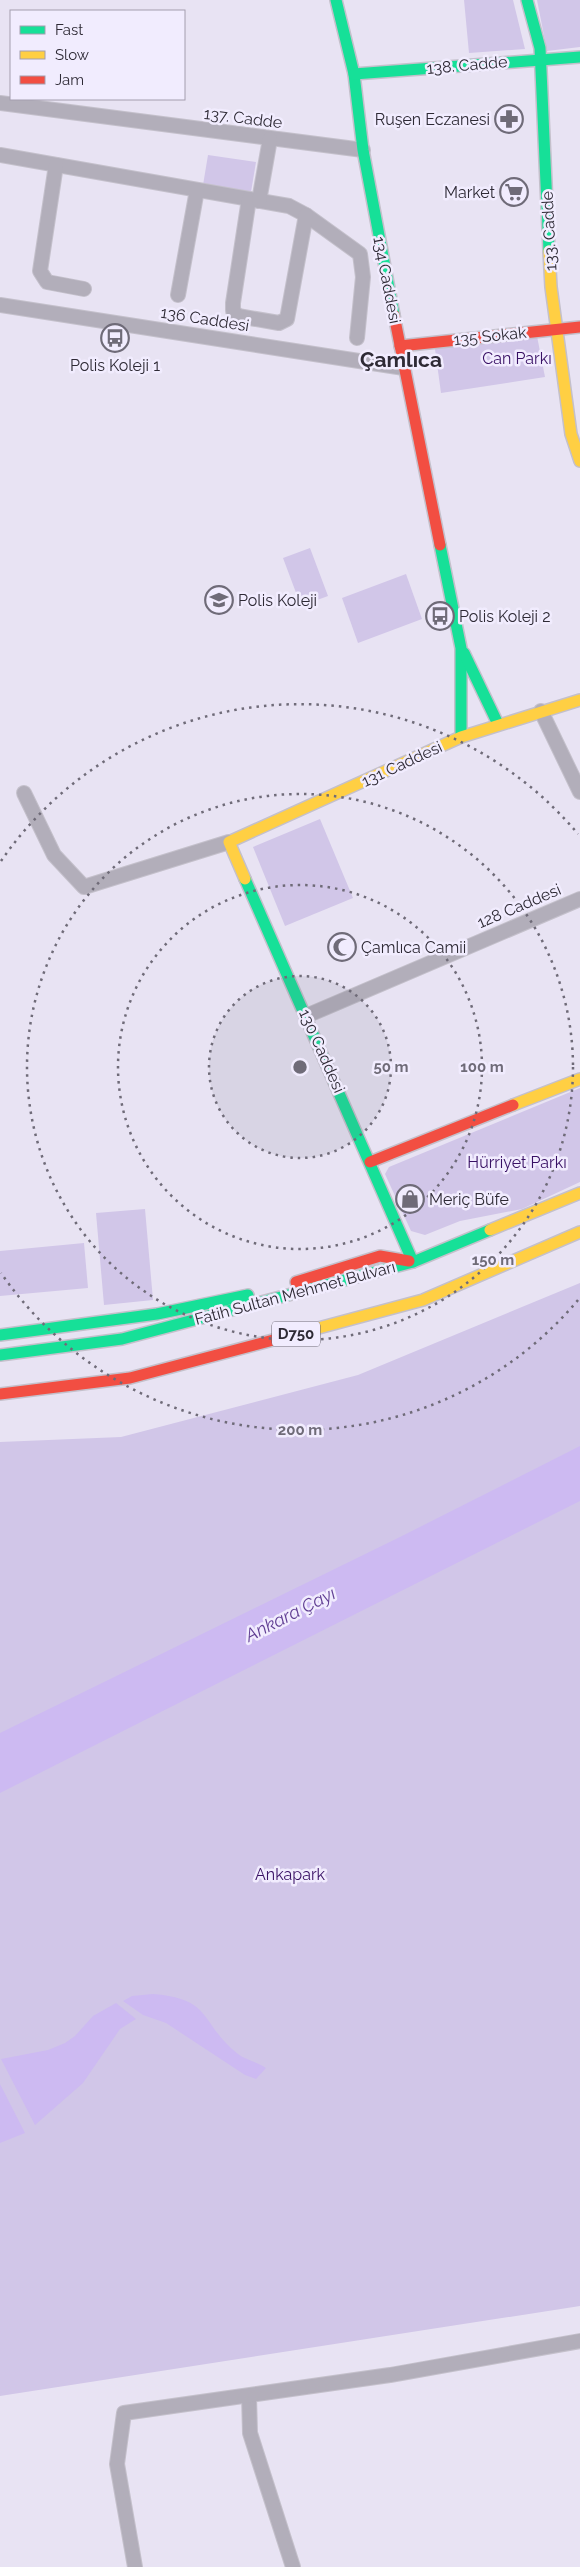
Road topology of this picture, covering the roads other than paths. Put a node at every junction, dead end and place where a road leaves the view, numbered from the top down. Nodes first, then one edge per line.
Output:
1 (336, 0) edge
2 (527, 0) edge
3 (580, 56) edge
4 (540, 60) junction
5 (354, 74) junction
6 (0, 103) edge
7 (270, 139) junction
8 (363, 150) junction
9 (0, 155) edge
10 (56, 165) junction
11 (197, 190) junction
12 (254, 200) junction
13 (306, 215) junction
14 (84, 289) dead end
15 (178, 295) dead end
16 (0, 305) edge
17 (580, 327) edge
18 (556, 329) junction
19 (357, 338) dead end
20 (400, 346) junction
21 (404, 368) junction
22 (580, 461) edge
23 (461, 648) junction
24 (580, 700) edge
25 (541, 711) junction
26 (498, 724) junction
27 (462, 737) junction
28 (580, 792) edge
29 (24, 793) dead end
30 (229, 842) junction
31 (580, 899) edge
32 (306, 1016) junction
33 (580, 1079) edge
34 (370, 1162) junction
35 (580, 1193) edge
36 (580, 1232) edge
37 (413, 1262) junction
38 (0, 1335) edge
39 (0, 1355) edge
40 (0, 1394) edge
41 (580, 2341) edge
42 (249, 2396) junction
43 (135, 2567) edge
44 (293, 2567) edge

1 - 5 main road, 134 Caddesi
2 - 4 main road, 133. Cadde
3 - 4 main road, 138. Cadde
4 - 5 main road, 138. Cadde
4 - 18 main road, 133. Cadde
5 - 8 main road, 134 Caddesi
6 - 7 street, 137. Cadde
7 - 8 street, 137. Cadde
7 - 12 street
8 - 20 main road, 134 Caddesi
9 - 10 street
10 - 11 street
10 - 14 street
11 - 12 street
11 - 15 street
12 - 13 street
12 - 13 street
13 - 19 street
16 - 21 street, 136 Caddesi
17 - 18 main road, 135 Sokak
18 - 20 main road, 135 Sokak
18 - 22 main road, 133. Cadde
20 - 21 main road, 134 Caddesi
21 - 23 main road, 134 Caddesi
23 - 26 main road, 134 Caddesi
23 - 27 main road, 134 Caddesi
24 - 25 main road, 131 Caddesi
25 - 26 main road, 131 Caddesi
25 - 28 street
26 - 27 main road, 131 Caddesi
27 - 30 main road, 131 Caddesi
29 - 30 street
30 - 32 main road, 130 Caddesi
31 - 32 street, 128 Caddesi
32 - 34 main road, 130 Caddesi
33 - 34 main road
34 - 37 main road, 130 Caddesi
35 - 37 main road, Fatih Sultan Mehmet Bulvarı / D750
36 - 40 main road, D750
37 - 38 main road
37 - 39 main road, Fatih Sultan Mehmet Bulvarı / D750
41 - 42 street
42 - 43 street
42 - 44 street

